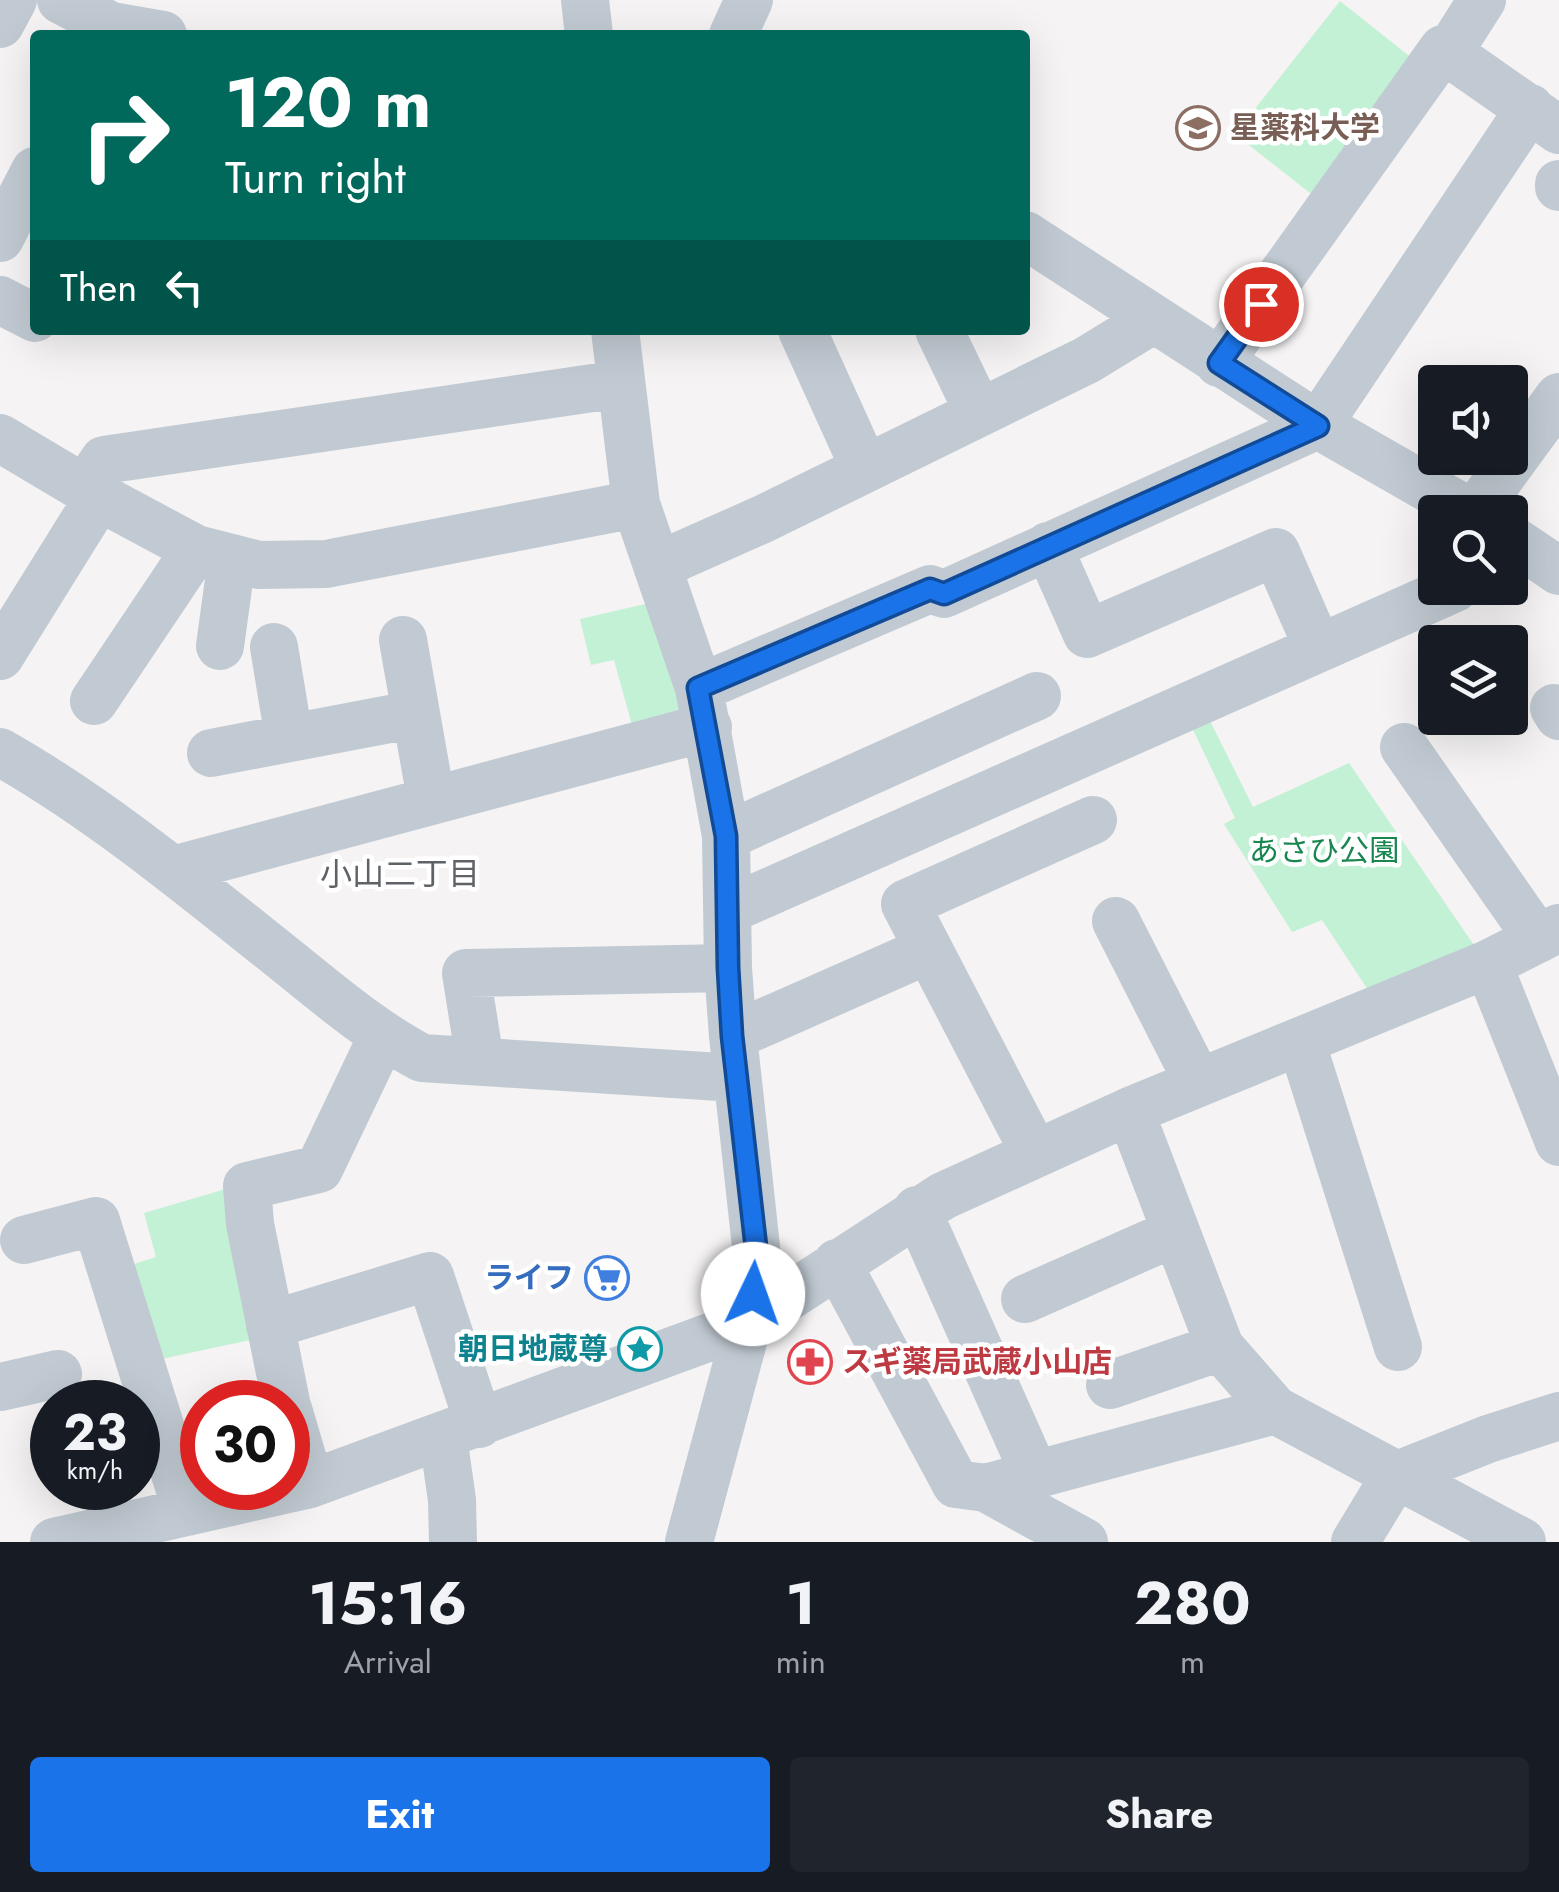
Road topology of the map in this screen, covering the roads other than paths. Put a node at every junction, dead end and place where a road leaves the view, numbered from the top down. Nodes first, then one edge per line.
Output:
1 (12, 0) edge
2 (61, 0) edge
3 (586, 0) edge
4 (749, 0) edge
5 (1482, 0) edge
6 (114, 20) edge
7 (0, 24) edge
8 (147, 30) edge
9 (589, 30) edge
10 (735, 30) edge
11 (1449, 52) junction
12 (1544, 119) edge
13 (30, 181) edge
14 (1030, 237) edge
15 (0, 238) edge
16 (0, 300) edge
17 (30, 315) edge
18 (1154, 319) junction
19 (615, 335) edge
20 (804, 335) edge
21 (941, 335) edge
22 (1219, 363) junction
23 (620, 384) junction
24 (1559, 398) edge
25 (980, 413) junction
26 (1318, 426) junction
27 (0, 438) edge
28 (865, 469) junction
29 (92, 492) junction
30 (1442, 495) edge
31 (1485, 495) edge
32 (636, 504) junction
33 (1048, 546) junction
34 (214, 553) junction
35 (656, 566) junction
36 (1418, 604) edge
37 (403, 640) dead end
38 (220, 646) dead end
39 (274, 647) dead end
40 (1318, 648) junction
41 (0, 656) edge
42 (1037, 696) dead end
43 (94, 700) dead end
44 (703, 708) junction
45 (416, 714) junction
46 (289, 738) junction
47 (1404, 746) dead end
48 (0, 752) edge
49 (212, 753) dead end
50 (431, 799) junction
51 (1093, 820) dead end
52 (726, 836) junction
53 (875, 847) junction
54 (173, 870) junction
55 (905, 904) junction
56 (728, 910) junction
57 (1116, 922) dead end
58 (1549, 933) edge
59 (928, 950) junction
60 (1488, 964) junction
61 (728, 968) junction
62 (382, 1036) junction
63 (1301, 1041) junction
64 (734, 1057) junction
65 (480, 1061) junction
66 (1198, 1082) junction
67 (1130, 1111) junction
68 (1559, 1142) edge
69 (1034, 1152) junction
70 (916, 1210) junction
71 (1174, 1233) junction
72 (24, 1240) dead end
73 (838, 1263) junction
74 (1025, 1299) dead end
75 (748, 1323) junction
76 (270, 1325) junction
77 (1220, 1346) junction
78 (1398, 1347) dead end
79 (58, 1374) dead end
80 (281, 1380) edge
81 (1110, 1385) dead end
82 (0, 1387) edge
83 (1275, 1410) junction
84 (1559, 1416) edge
85 (461, 1431) junction
86 (1034, 1473) junction
87 (1395, 1476) junction
88 (310, 1484) edge
89 (986, 1488) junction
90 (197, 1510) edge
91 (188, 1512) junction
92 (56, 1542) edge
93 (454, 1542) edge
94 (689, 1542) edge
95 (1084, 1542) edge
96 (1354, 1542) edge
97 (1522, 1542) edge

1 - 7 street
2 - 6 street
3 - 9 street
4 - 10 street
5 - 11 street
6 - 8 street
11 - 12 street
11 - 22 street
12 - 26 street
13 - 15 street
14 - 18 street
16 - 17 street
18 - 22 street
18 - 25 street
19 - 23 street
20 - 28 street
21 - 25 street
22 - 26 street
23 - 29 street
23 - 32 street
24 - 31 street
25 - 28 street
26 - 30 street
26 - 33 street
27 - 29 street
28 - 35 street
29 - 34 street
29 - 41 street
32 - 34 street
32 - 35 street
33 - 40 street
33 - 44 street
34 - 38 street
34 - 43 street
35 - 44 street
36 - 40 street
37 - 45 street
39 - 46 street
40 - 53 street
42 - 52 street
44 - 50 street
44 - 52 street
45 - 46 street
45 - 50 street
46 - 49 street
47 - 58 street
48 - 54 street
50 - 54 street
51 - 55 street
52 - 56 street
53 - 55 street
53 - 56 street
54 - 62 street
55 - 59 street
56 - 61 street
57 - 66 street
58 - 60 street
59 - 64 street
59 - 69 street
60 - 63 street
60 - 68 street
61 - 64 street
61 - 65 street
62 - 65 street
62 - 76 street
63 - 66 street
63 - 78 street
64 - 65 street
64 - 75 street
66 - 67 street
67 - 69 street
67 - 71 street
69 - 70 street
70 - 73 street
70 - 86 street
71 - 74 street
71 - 77 street
72 - 91 street
73 - 75 street
73 - 89 street
75 - 85 street
75 - 94 street
76 - 80 street
76 - 85 street
77 - 81 street
77 - 83 street
79 - 82 street
83 - 86 street
83 - 87 street
84 - 87 street
85 - 88 street
85 - 93 street
86 - 89 street
87 - 96 street
87 - 97 street
89 - 95 street
90 - 91 street
91 - 92 street

